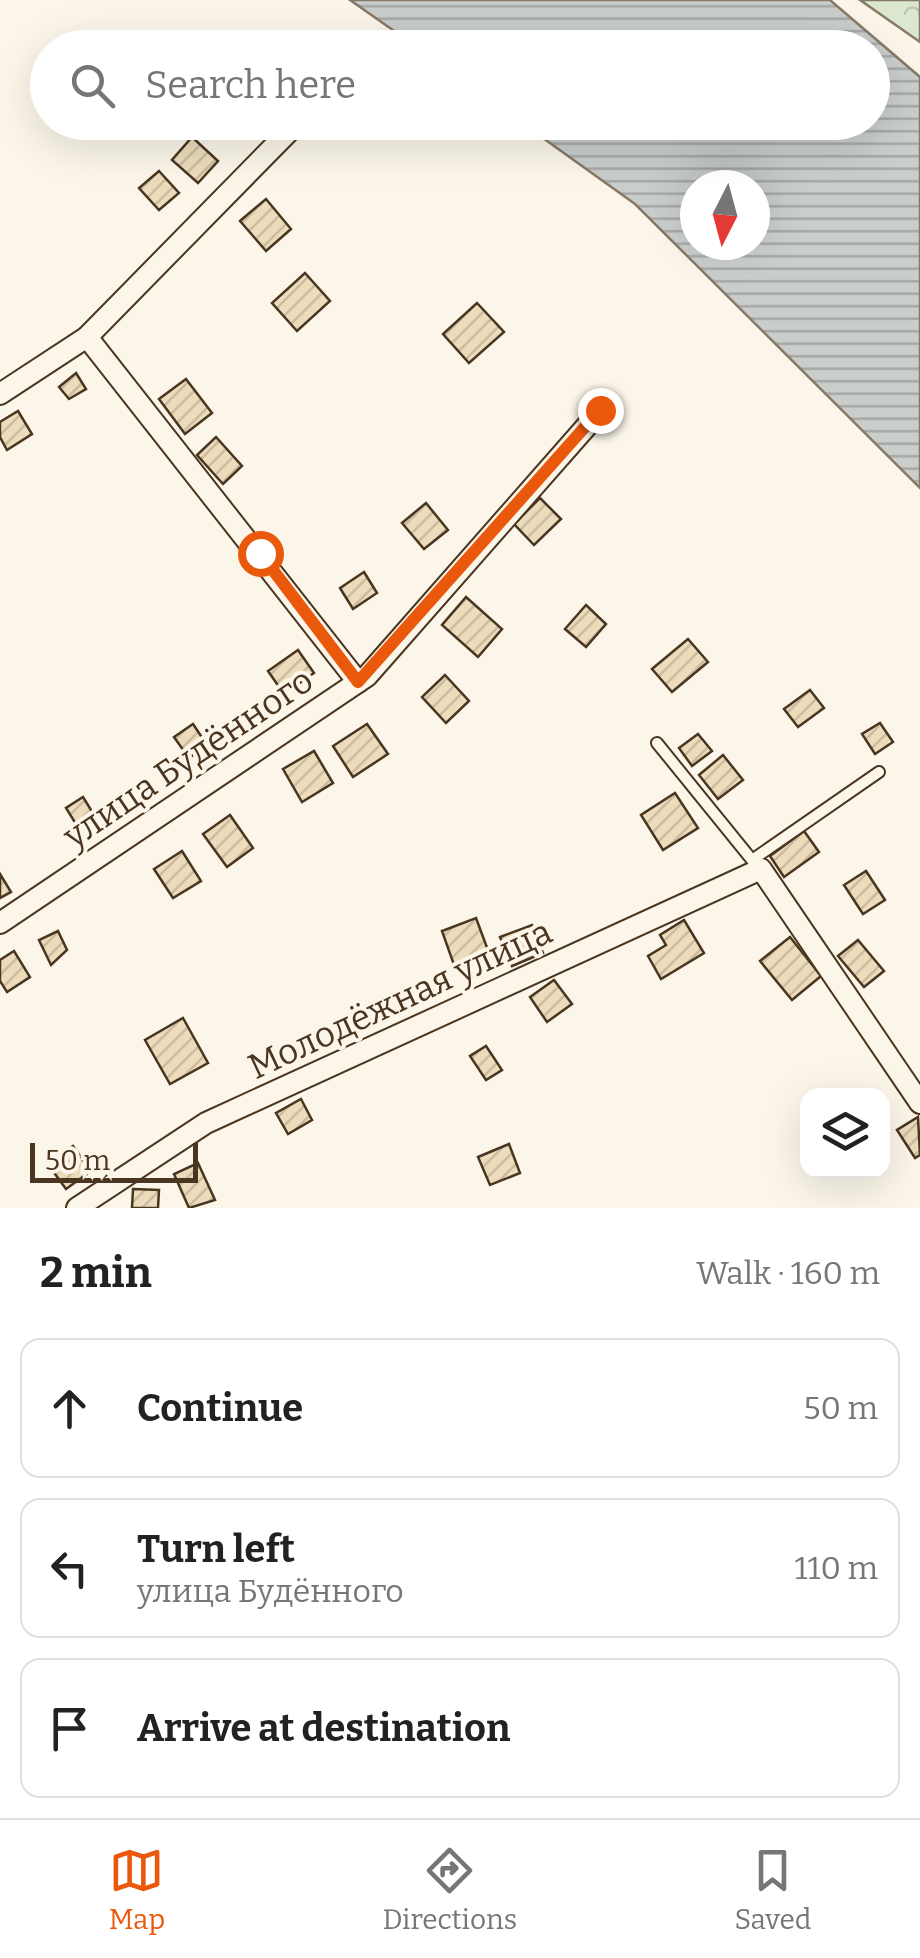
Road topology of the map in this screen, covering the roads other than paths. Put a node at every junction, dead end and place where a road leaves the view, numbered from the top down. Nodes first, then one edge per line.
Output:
1 (280, 140) edge
2 (87, 337) junction
3 (0, 394) edge
4 (600, 410) dead end
5 (358, 682) junction
6 (657, 743) dead end
7 (880, 772) dead end
8 (757, 864) junction
9 (0, 924) edge
10 (920, 1103) edge
11 (78, 1208) edge

1 - 2 street
2 - 3 street
2 - 5 street
4 - 5 street, улица Будённого
5 - 9 street, улица Будённого
6 - 8 lane
7 - 8 lane
8 - 10 street
8 - 11 street, Молодёжная улица

